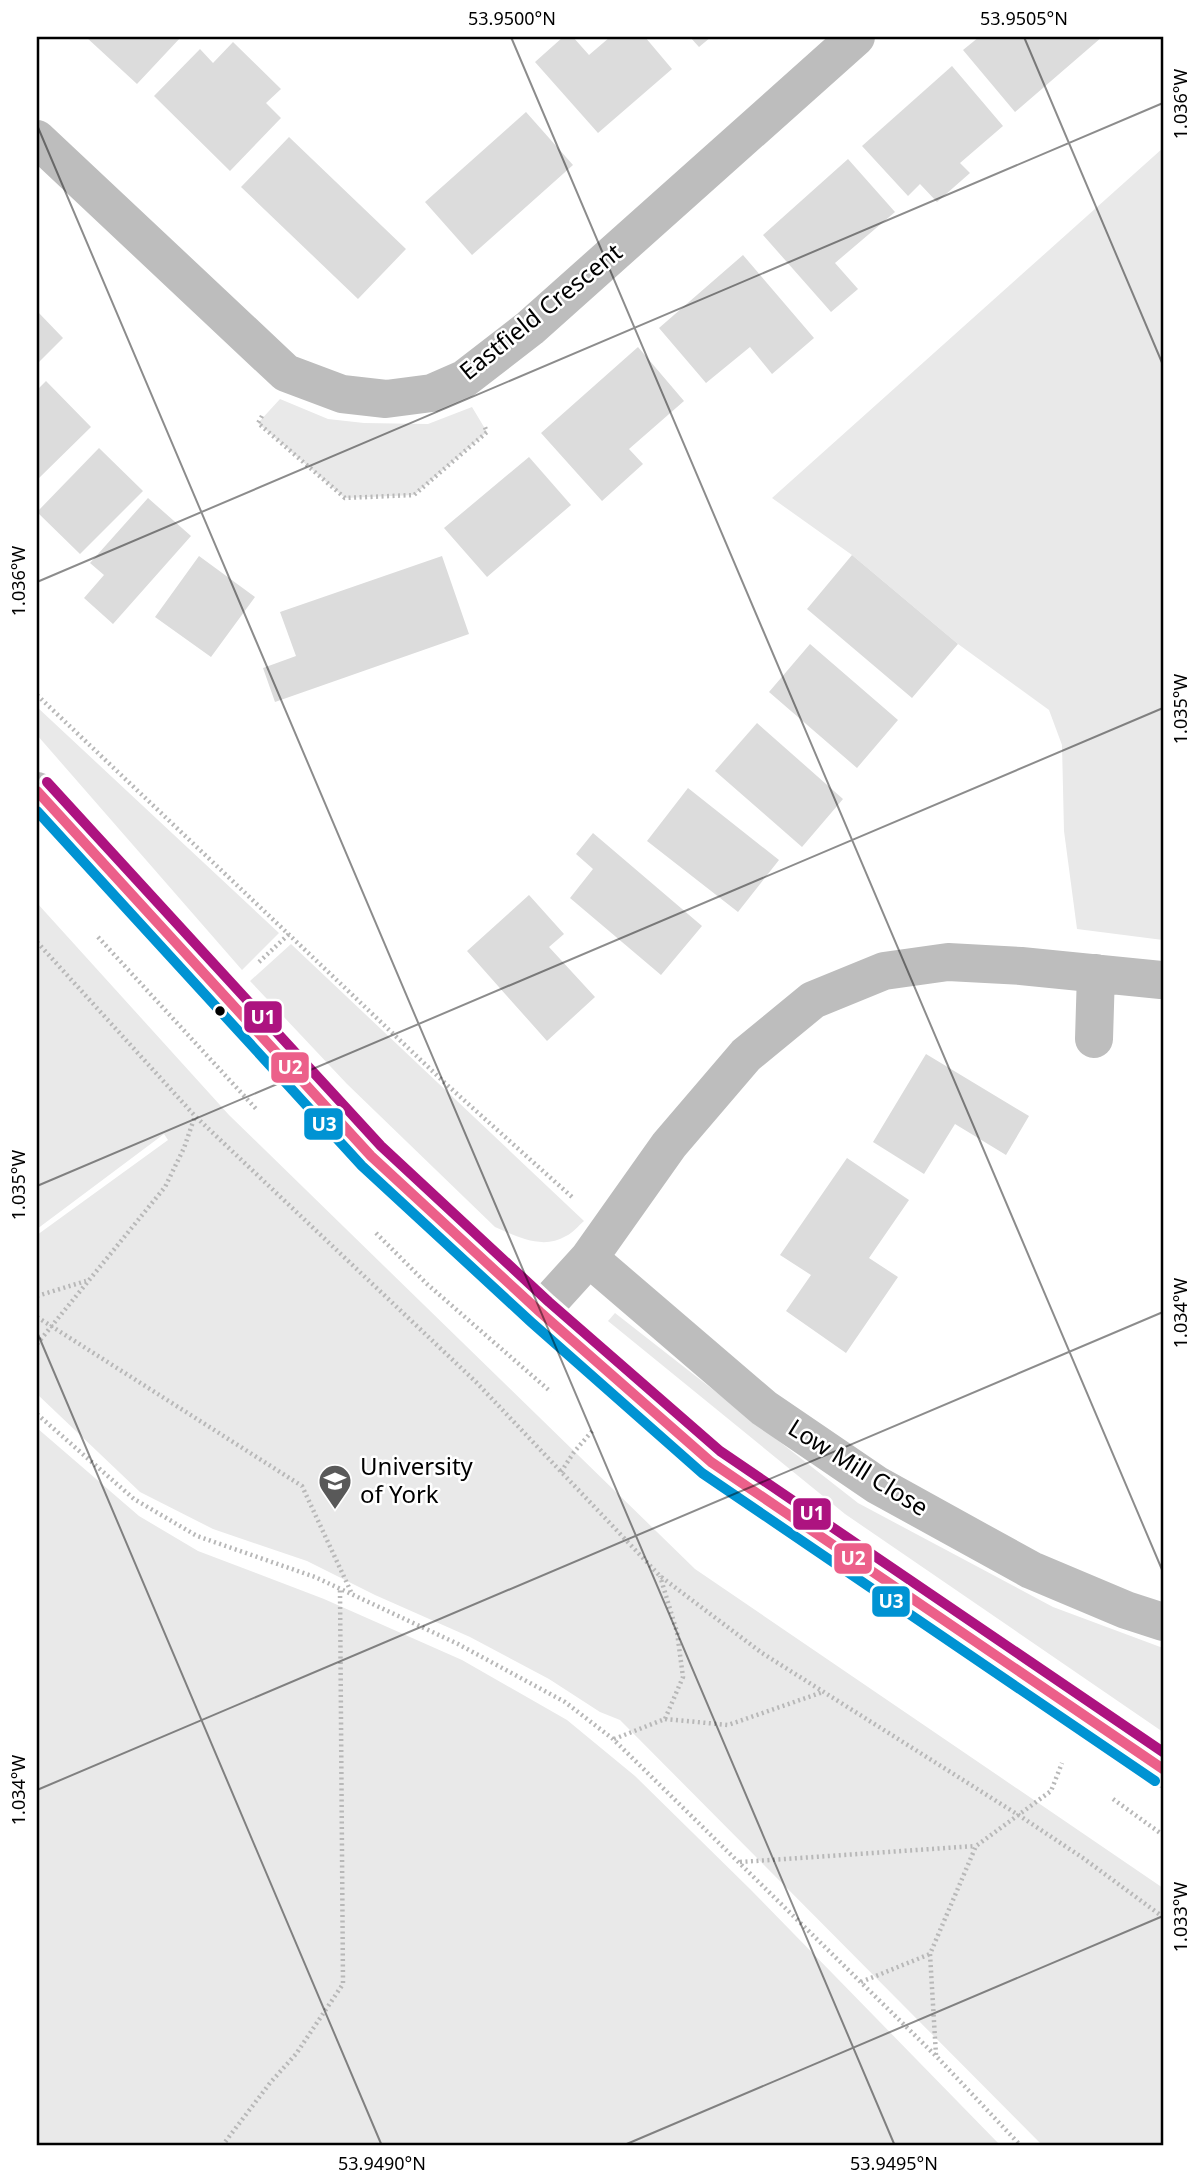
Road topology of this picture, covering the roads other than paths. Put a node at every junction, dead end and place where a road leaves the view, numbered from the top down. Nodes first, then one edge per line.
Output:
1 (856, 37) edge
2 (37, 139) edge
3 (37, 791) edge
4 (1096, 973) junction
5 (1161, 980) dead end
6 (1094, 1039) dead end
7 (589, 1258) junction
8 (540, 1312) junction
9 (1163, 1622) edge
10 (1163, 1769) edge

1 - 2 street, Eastfield Crescent
3 - 8 street
4 - 5 street
4 - 6 street
4 - 7 street
7 - 8 street
7 - 9 street, Low Mill Close
8 - 10 street

